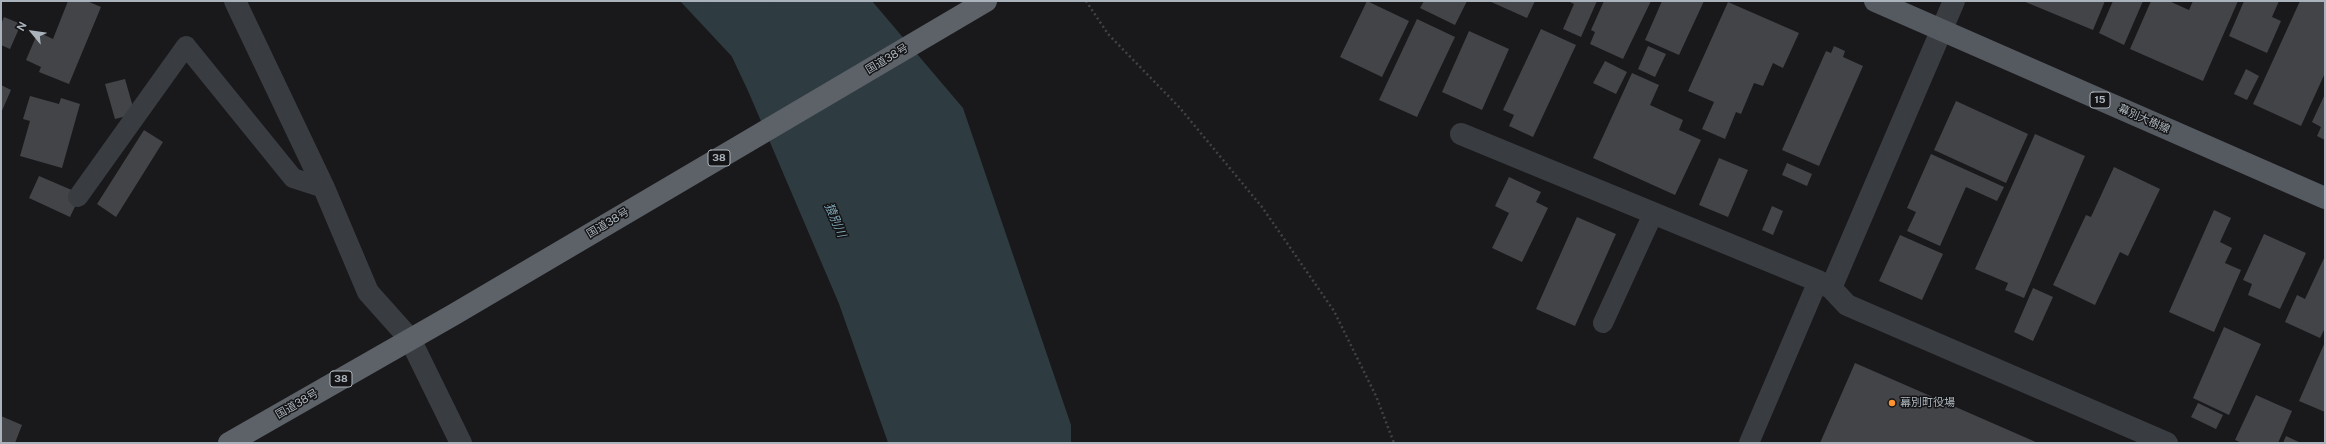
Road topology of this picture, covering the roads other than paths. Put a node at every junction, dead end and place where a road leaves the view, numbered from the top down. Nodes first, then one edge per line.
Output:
1 (235, 1) edge
2 (986, 1) edge
3 (1875, 1) edge
4 (1954, 1) edge
5 (1941, 30) junction
6 (1461, 134) dead end
7 (324, 188) junction
8 (78, 197) dead end
9 (2325, 198) edge
10 (1653, 214) junction
11 (1824, 285) junction
12 (1604, 323) dead end
13 (410, 340) junction
14 (229, 443) edge
15 (461, 443) edge
16 (1749, 443) edge
17 (2167, 443) edge

1 - 7 street
2 - 13 highway, 国道38号 / 38
3 - 5 main road, 幕別大樹線 / 15
4 - 5 street
5 - 9 main road, 幕別大樹線 / 15
5 - 11 street
6 - 10 street
7 - 8 lane
7 - 13 street
10 - 11 street
10 - 12 lane
11 - 16 lane
11 - 17 street
13 - 14 highway, 国道38号 / 38
13 - 15 street

